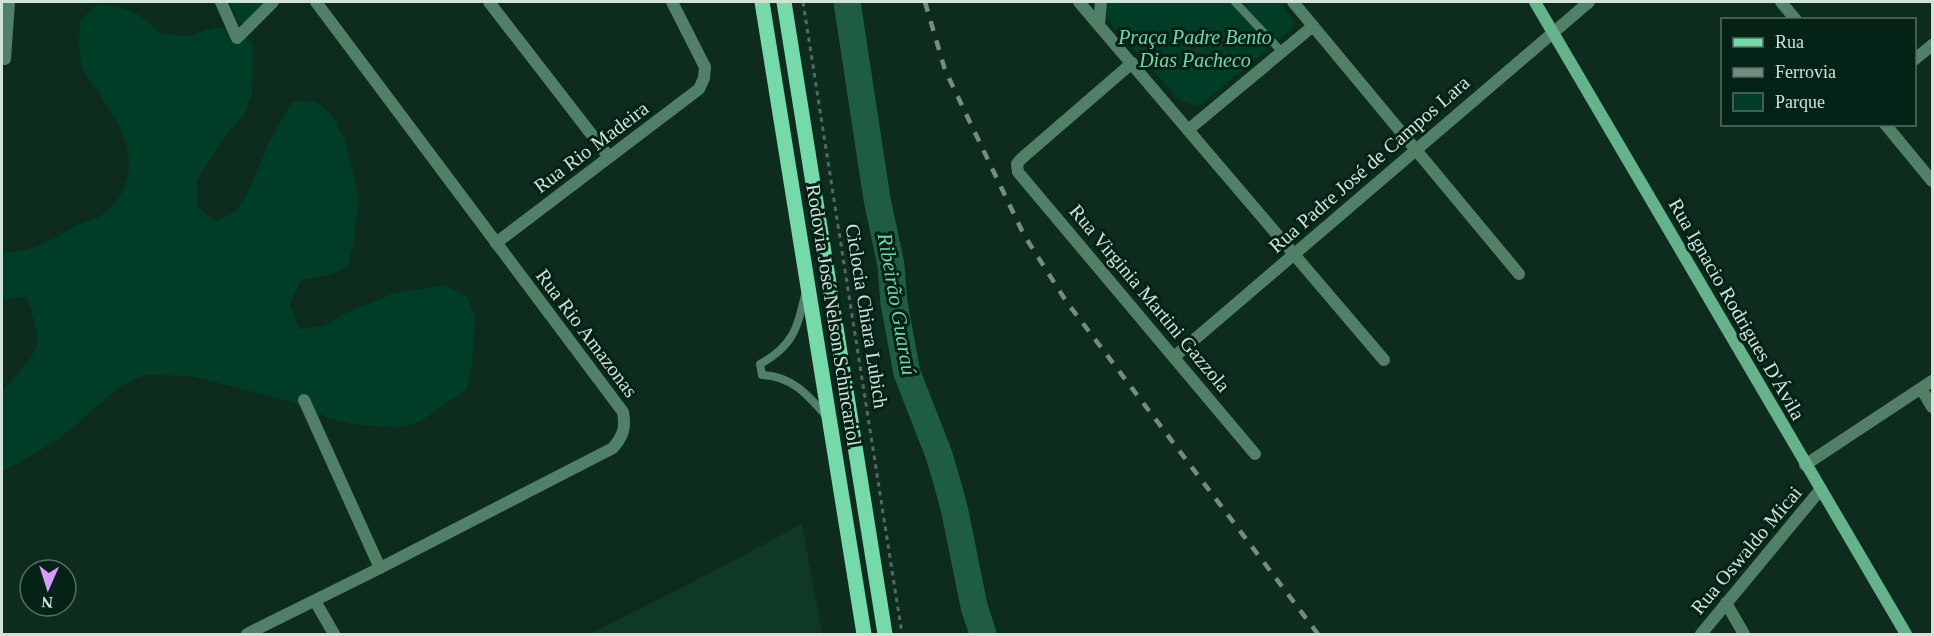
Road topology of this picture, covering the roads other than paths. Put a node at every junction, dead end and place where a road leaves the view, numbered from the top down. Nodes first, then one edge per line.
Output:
1 (9, 2) edge
2 (221, 2) edge
3 (273, 2) edge
4 (316, 2) edge
5 (489, 2) edge
6 (672, 2) edge
7 (762, 2) edge
8 (784, 2) edge
9 (1079, 2) edge
10 (1101, 2) edge
11 (1235, 2) edge
12 (1293, 2) edge
13 (1535, 2) edge
14 (1589, 2) edge
15 (1781, 2) edge
16 (1794, 18) edge
17 (1099, 24) junction
18 (1313, 26) junction
19 (1553, 32) junction
20 (1932, 45) edge
21 (1282, 52) junction
22 (1916, 58) edge
23 (5, 59) dead end
24 (1132, 63) junction
25 (1887, 126) edge
26 (1188, 130) junction
27 (1416, 150) junction
28 (609, 157) junction
29 (1932, 181) edge
30 (496, 243) junction
31 (1294, 254) junction
32 (1519, 274) dead end
33 (807, 285) junction
34 (1174, 357) junction
35 (1384, 360) dead end
36 (1932, 381) edge
37 (1922, 390) junction
38 (304, 400) dead end
39 (1932, 407) edge
40 (829, 420) junction
41 (1255, 454) dead end
42 (1805, 465) junction
43 (1821, 489) junction
44 (380, 568) junction
45 (315, 601) junction
46 (1726, 603) junction
47 (247, 634) edge
48 (334, 634) edge
49 (864, 634) edge
50 (885, 634) edge
51 (1701, 634) edge
52 (1744, 634) edge
53 (1906, 634) edge

1 - 23 street
2 - 3 street
4 - 30 street, Rua Rio Amazonas
5 - 28 street
6 - 28 street, Rua Rio Madeira
7 - 33 main road, Rodovia José Nelson Schincariol
8 - 50 main road, Rodovia José Nelson Schincariol
9 - 17 street
10 - 17 street
11 - 21 lane
12 - 18 street
13 - 19 street, Rua Ignacio Rodrigues D'Ávila
14 - 19 street, Rua Padre José de Campos Lara
15 - 16 street
17 - 24 street
18 - 21 street
18 - 27 street
19 - 27 street, Rua Padre José de Campos Lara
19 - 42 street, Rua Ignacio Rodrigues D'Ávila
20 - 22 street
21 - 26 street
24 - 26 street
24 - 34 street, Rua Virginia Martini Gazzola
25 - 29 street
26 - 31 street
27 - 31 street, Rua Padre José de Campos Lara
27 - 32 street
28 - 30 street, Rua Rio Madeira
30 - 44 street, Rua Rio Amazonas
31 - 34 street, Rua Padre José de Campos Lara
31 - 35 street
33 - 40 main road, Rodovia José Nelson Schincariol
33 - 40 lane
34 - 41 street, Rua Virginia Martini Gazzola
36 - 37 street
37 - 39 street
37 - 42 street
38 - 44 street
40 - 49 main road, Rodovia José Nelson Schincariol
42 - 43 street, Rua Ignacio Rodrigues D'Ávila
43 - 46 street, Rua Oswaldo Micai
43 - 53 street, Rua Ignacio Rodrigues D'Ávila
44 - 45 street, Rua Rio Amazonas
45 - 47 street, Rua Rio Amazonas
45 - 48 street
46 - 51 street, Rua Oswaldo Micai
46 - 52 street

